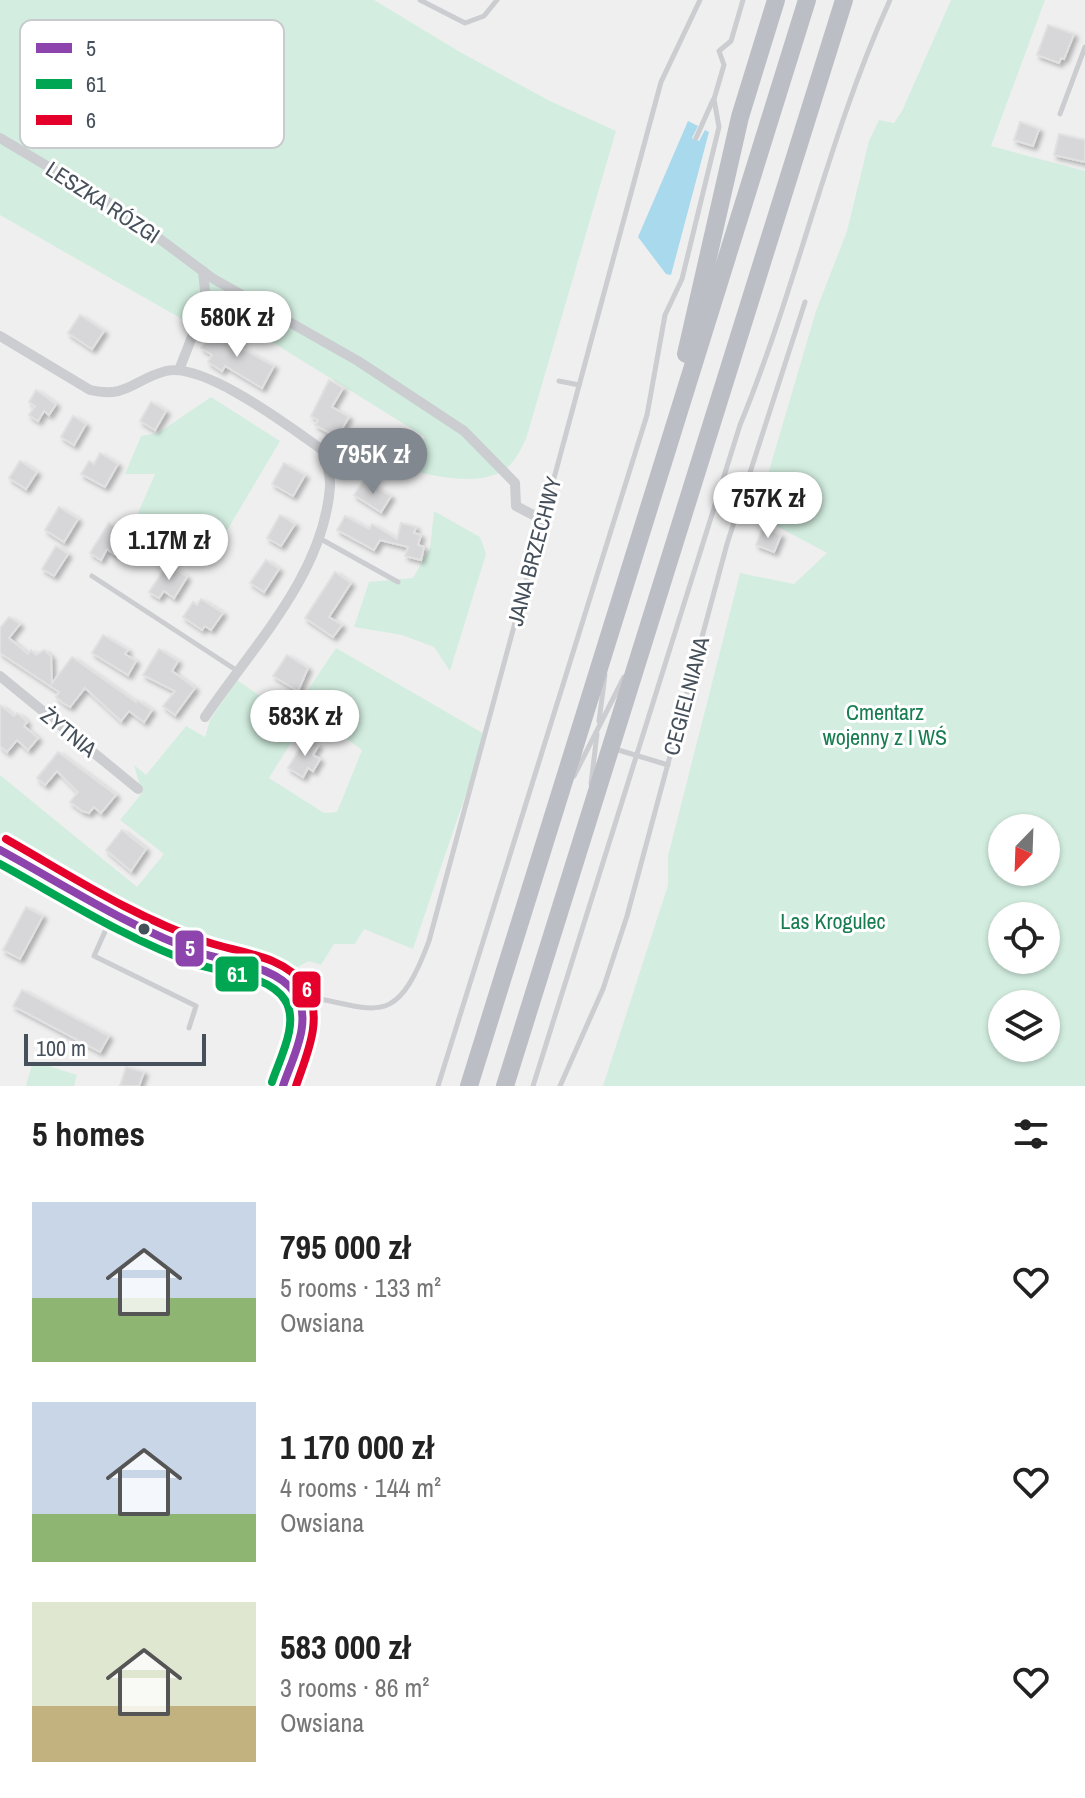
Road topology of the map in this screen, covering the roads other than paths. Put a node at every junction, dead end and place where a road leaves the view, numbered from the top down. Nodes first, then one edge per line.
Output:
1 (420, 0) edge
2 (497, 0) edge
3 (700, 0) edge
4 (743, 0) edge
5 (776, 0) edge
6 (807, 0) edge
7 (844, 0) edge
8 (890, 0) edge
9 (1085, 47) edge
10 (714, 99) junction
11 (1060, 114) dead end
12 (0, 138) edge
13 (696, 138) dead end
14 (203, 271) junction
15 (805, 302) dead end
16 (0, 336) edge
17 (179, 370) junction
18 (559, 381) dead end
19 (579, 385) junction
20 (667, 450) junction
21 (543, 520) junction
22 (318, 537) junction
23 (92, 576) dead end
24 (398, 582) dead end
25 (612, 626) junction
26 (645, 636) junction
27 (236, 670) junction
28 (0, 676) edge
29 (205, 717) dead end
30 (598, 728) junction
31 (610, 748) junction
32 (638, 756) junction
33 (668, 765) junction
34 (138, 789) dead end
35 (552, 819) junction
36 (585, 830) junction
37 (0, 850) edge
38 (114, 911) junction
39 (296, 994) junction
40 (189, 1028) dead end
41 (283, 1086) edge
42 (438, 1086) edge
43 (469, 1086) edge
44 (505, 1086) edge
45 (533, 1086) edge
46 (560, 1086) edge

1 - 2 lane
3 - 19 lane, JANA BRZECHWY
4 - 10 lane
5 - 20 highway
6 - 20 highway
7 - 26 highway
8 - 32 lane
9 - 11 lane
10 - 13 lane
10 - 42 lane
12 - 14 street, LESZKA RÓZGI
14 - 17 street
14 - 21 street, LESZKA RÓZGI
15 - 33 lane, CEGIELNIANA
16 - 17 street
17 - 22 street
18 - 19 lane
19 - 21 lane, JANA BRZECHWY
20 - 25 highway
21 - 39 lane, JANA BRZECHWY
22 - 24 lane
22 - 27 street
23 - 27 lane
25 - 30 lane
25 - 35 highway
26 - 30 lane
26 - 31 highway
27 - 29 street
28 - 34 street, ŻYTNIA
30 - 35 lane
30 - 36 lane
31 - 32 lane
31 - 36 highway
32 - 33 lane
32 - 45 lane
33 - 46 lane, CEGIELNIANA
35 - 43 highway
36 - 44 highway
37 - 38 street
38 - 39 street
38 - 40 lane
39 - 41 street

